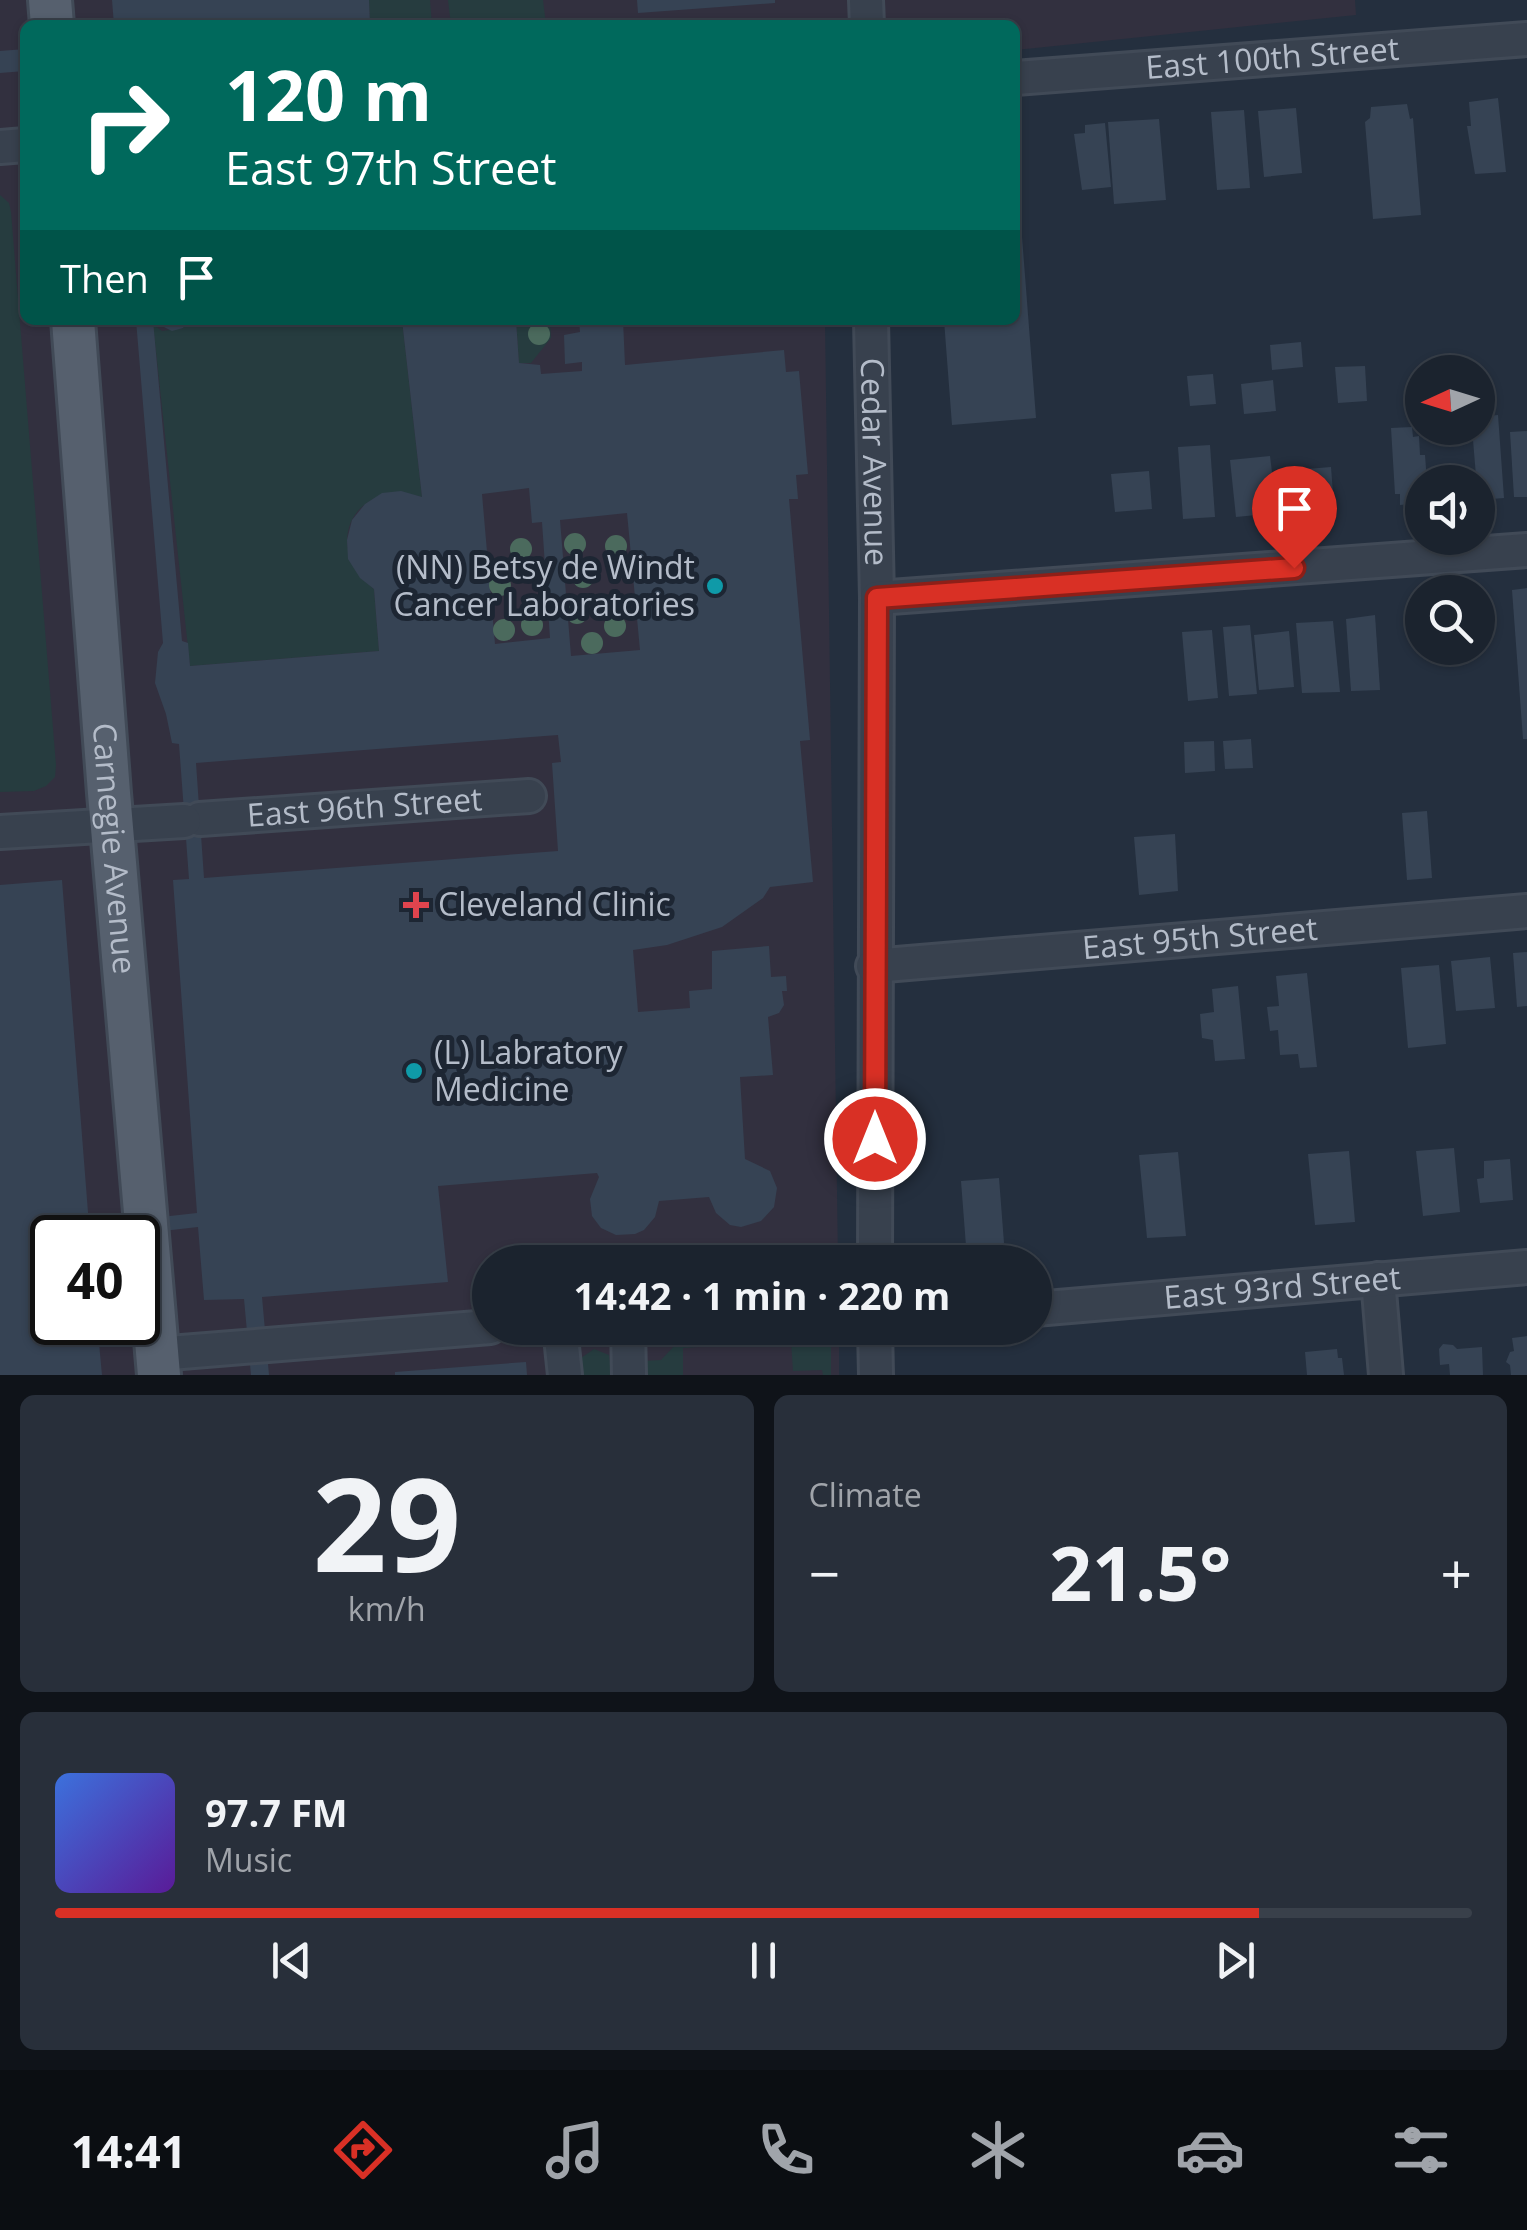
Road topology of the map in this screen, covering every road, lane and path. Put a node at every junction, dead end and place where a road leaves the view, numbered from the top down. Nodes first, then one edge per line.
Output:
1 (1527, 39) edge
2 (1020, 78) edge
3 (73, 325) edge
4 (872, 325) edge
5 (1527, 550) edge
6 (877, 598) junction
7 (529, 796) dead end
8 (112, 826) junction
9 (0, 832) edge
10 (1527, 911) edge
11 (874, 966) junction
12 (875, 1245) edge
13 (1527, 1267) edge
14 (1378, 1279) junction
15 (1052, 1308) edge
16 (472, 1330) edge
17 (562, 1345) edge
18 (628, 1345) edge
19 (875, 1345) edge
20 (158, 1365) edge
21 (565, 1375) edge
22 (629, 1375) edge
23 (876, 1375) edge
24 (1386, 1375) edge

1 - 2 street, East 100th Street
3 - 8 main road, Carnegie Avenue
4 - 6 street, Cedar Avenue
5 - 6 street
6 - 11 street, Cedar Avenue
7 - 8 street, East 96th Street
8 - 9 street, East 96th Street
8 - 20 main road, Carnegie Avenue
10 - 11 street, East 95th Street
11 - 12 street, Cedar Avenue
13 - 14 street, East 93rd Street
14 - 15 street, East 93rd Street
14 - 24 street
16 - 20 street
17 - 21 street
18 - 22 street
19 - 23 street

